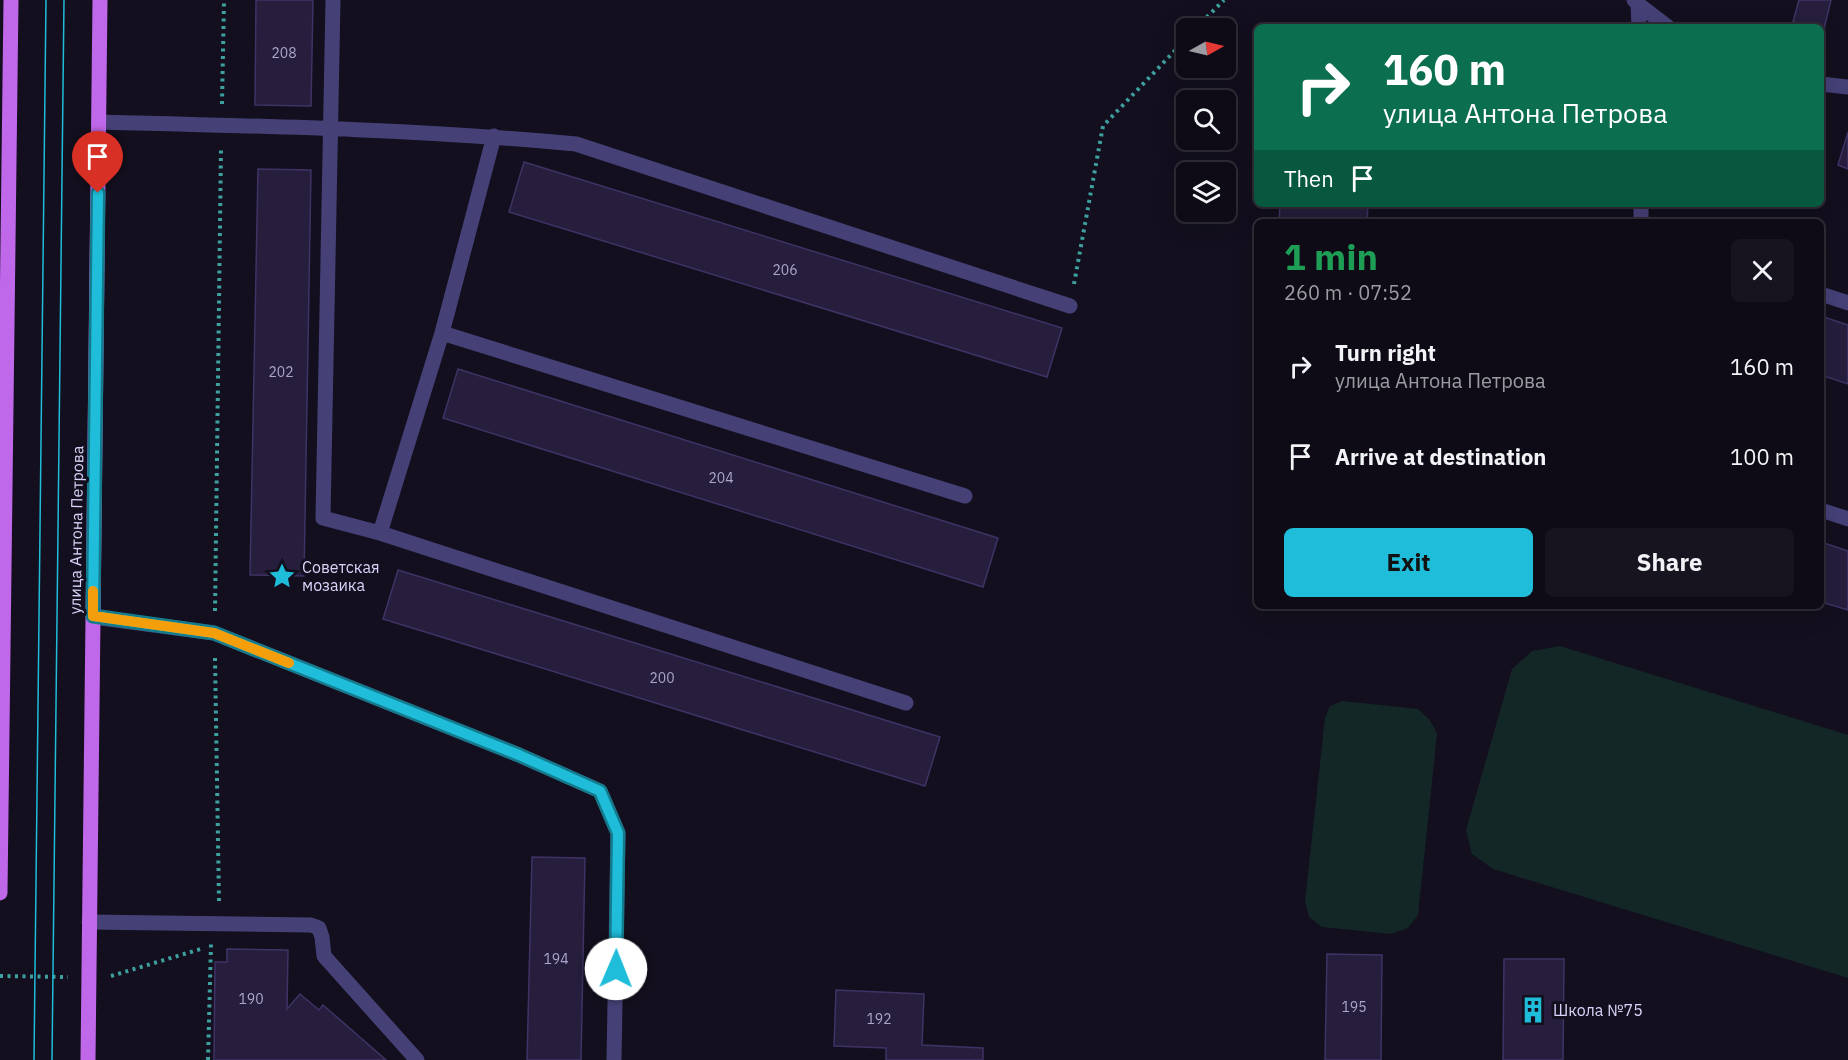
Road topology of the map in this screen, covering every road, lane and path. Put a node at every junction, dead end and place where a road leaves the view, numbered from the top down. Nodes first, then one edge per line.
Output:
1 (11, 0) edge
2 (100, 0) edge
3 (224, 0) edge
4 (333, 0) edge
5 (1224, 0) edge
6 (1636, 2) edge
7 (1206, 18) edge
8 (1639, 24) edge
9 (1664, 24) edge
10 (1176, 49) edge
11 (1824, 84) edge
12 (1848, 87) edge
13 (99, 122) junction
14 (221, 126) junction
15 (330, 128) junction
16 (494, 136) junction
17 (1824, 295) edge
18 (1848, 303) edge
19 (1070, 306) joint
20 (442, 333) junction
21 (3, 483) edge
22 (965, 496) dead end
23 (1824, 511) edge
24 (1848, 519) edge
25 (380, 533) junction
26 (93, 616) junction
27 (214, 633) junction
28 (906, 703) dead end
29 (0, 893) edge
30 (89, 922) junction
31 (220, 923) junction
32 (88, 1060) edge
33 (208, 1060) edge
34 (417, 1060) edge
35 (614, 1060) edge

1 - 21 main road
2 - 13 main road, улица Антона Петрова
3 - 14 path
4 - 15 lane
5 - 7 path
6 - 8 lane
6 - 9 lane
10 - 19 path
11 - 12 lane
13 - 14 lane
13 - 26 main road, улица Антона Петрова
14 - 15 lane
14 - 27 path
15 - 16 lane
15 - 25 lane
16 - 19 lane
16 - 20 lane
17 - 18 lane
20 - 22 lane
20 - 25 lane
21 - 29 main road
23 - 24 lane
25 - 28 lane
26 - 27 lane
26 - 30 main road, улица Антона Петрова
27 - 31 path
27 - 35 lane
30 - 31 lane
30 - 32 main road, улица Антона Петрова
31 - 33 path
31 - 34 lane

